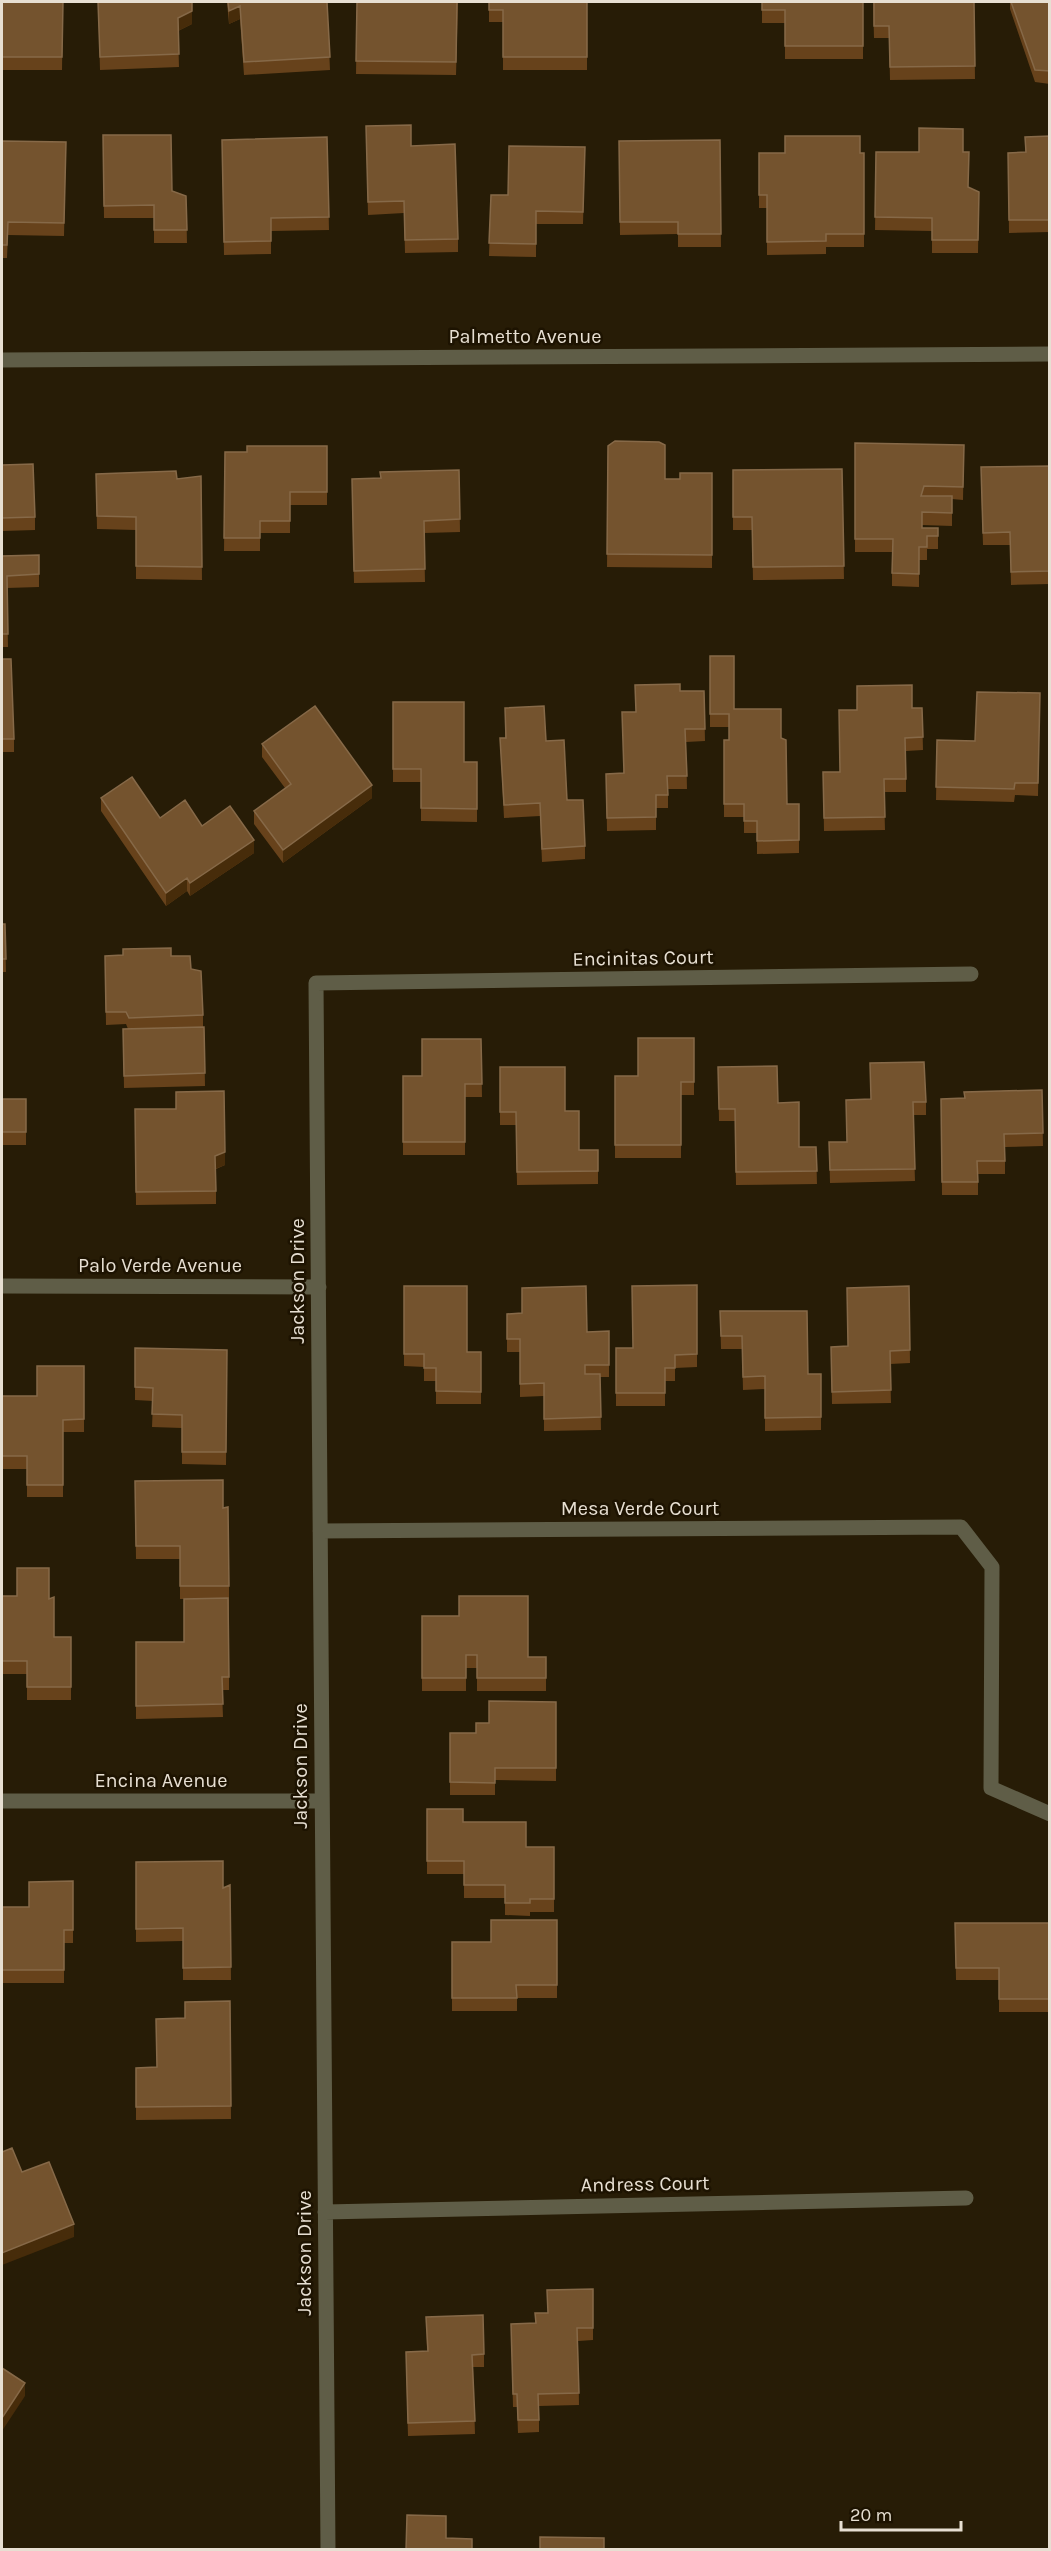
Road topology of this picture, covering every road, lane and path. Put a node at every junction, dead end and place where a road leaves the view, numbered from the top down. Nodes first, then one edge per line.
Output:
1 (1050, 354) edge
2 (2, 360) edge
3 (971, 974) dead end
4 (316, 983) joint
5 (2, 1286) edge
6 (319, 1287) junction
7 (320, 1531) junction
8 (2, 1801) edge
9 (321, 1801) junction
10 (1050, 1814) edge
11 (966, 2198) dead end
12 (325, 2212) junction
13 (328, 2550) edge

1 - 2 street, Palmetto Avenue
3 - 4 street, Encinitas Court
4 - 6 street, Jackson Drive
5 - 6 street, Palo Verde Avenue
6 - 7 street, Jackson Drive
7 - 9 street, Jackson Drive
7 - 10 street, Mesa Verde Court
8 - 9 street, Encina Avenue
9 - 12 street, Jackson Drive
11 - 12 street, Andress Court
12 - 13 street, Jackson Drive

